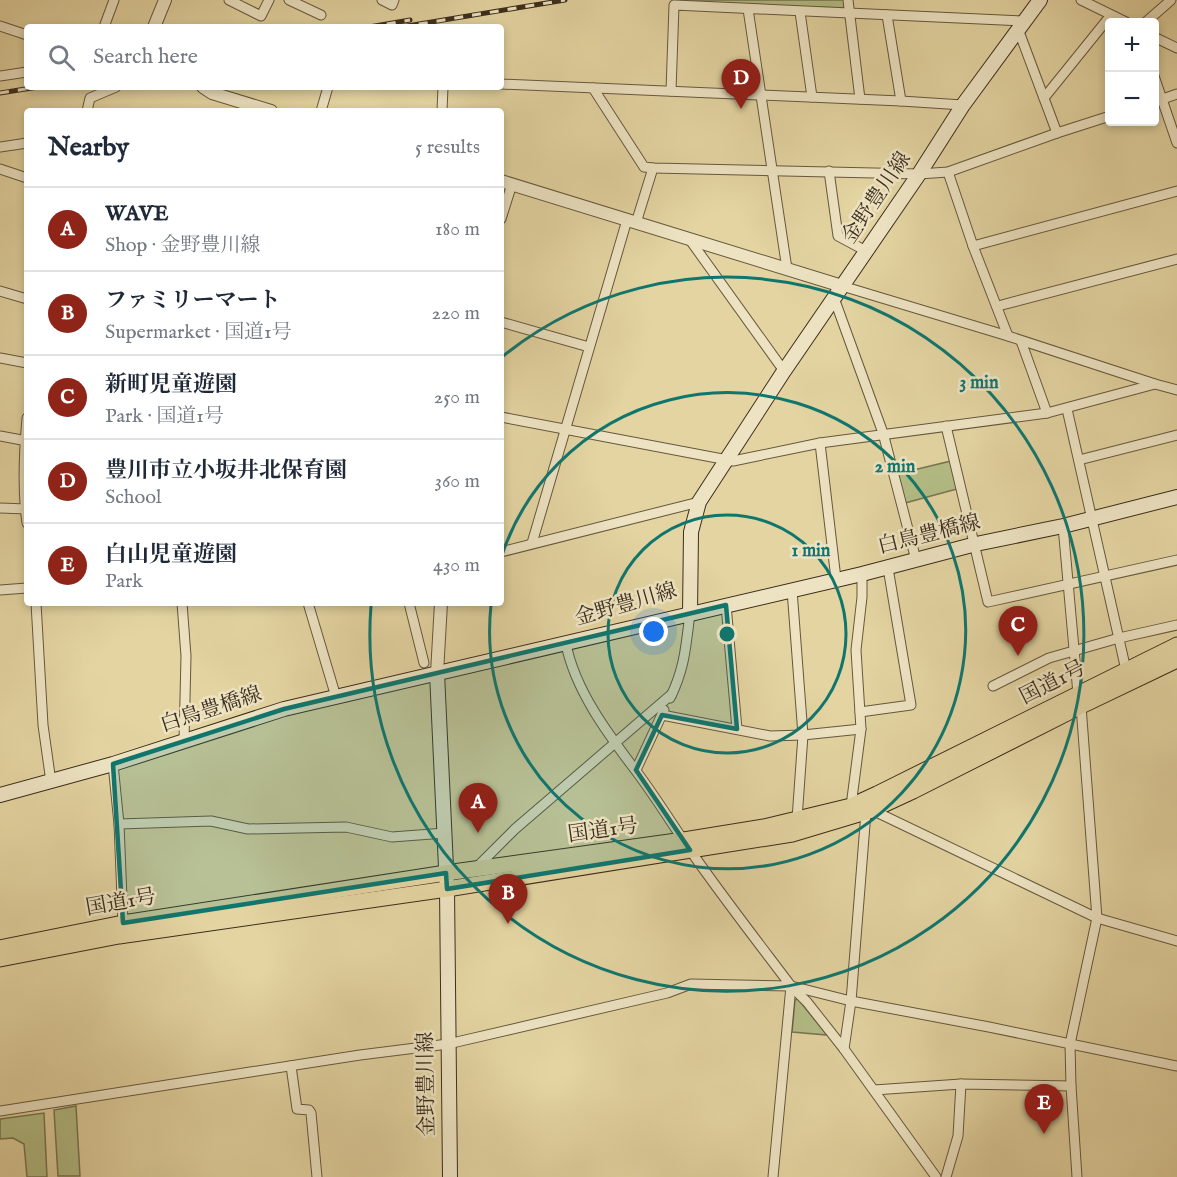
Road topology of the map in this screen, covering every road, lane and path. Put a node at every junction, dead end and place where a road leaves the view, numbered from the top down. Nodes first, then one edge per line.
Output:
1 (114, 0) edge
2 (165, 0) edge
3 (229, 0) edge
4 (269, 0) edge
5 (289, 0) edge
6 (382, 0) edge
7 (394, 0) edge
8 (848, 0) edge
9 (1040, 0) edge
10 (1081, 0) edge
11 (1171, 0) edge
12 (748, 9) junction
13 (800, 12) junction
14 (848, 14) junction
15 (321, 15) dead end
16 (887, 15) junction
17 (1111, 15) junction
18 (1117, 18) edge
19 (1151, 18) edge
20 (105, 24) edge
21 (155, 24) edge
22 (1020, 25) junction
23 (0, 26) edge
24 (24, 34) edge
25 (1159, 39) edge
26 (1177, 48) edge
27 (24, 72) edge
28 (0, 76) edge
29 (504, 84) edge
30 (593, 88) junction
31 (109, 90) edge
32 (207, 90) edge
33 (327, 90) edge
34 (444, 90) edge
35 (671, 91) junction
36 (1177, 94) edge
37 (761, 95) junction
38 (812, 97) junction
39 (1044, 98) junction
40 (860, 99) junction
41 (901, 101) junction
42 (1159, 101) edge
43 (963, 105) junction
44 (88, 108) edge
45 (261, 108) edge
46 (322, 108) edge
47 (442, 108) edge
48 (1105, 118) edge
49 (1057, 133) junction
50 (24, 143) edge
51 (1177, 143) edge
52 (0, 147) edge
53 (653, 168) junction
54 (0, 169) edge
55 (772, 170) junction
56 (829, 171) junction
57 (948, 172) junction
58 (919, 174) junction
59 (24, 177) edge
60 (506, 182) edge
61 (1177, 191) edge
62 (632, 221) junction
63 (690, 240) junction
64 (973, 246) junction
65 (866, 251) junction
66 (1177, 259) edge
67 (787, 269) junction
68 (0, 291) edge
69 (838, 292) junction
70 (24, 298) edge
71 (998, 306) junction
72 (504, 323) edge
73 (1008, 336) junction
74 (1020, 341) junction
75 (589, 347) junction
76 (0, 358) edge
77 (24, 362) edge
78 (784, 371) junction
79 (1155, 384) junction
80 (1175, 387) edge
81 (1068, 409) junction
82 (1047, 413) junction
83 (504, 418) edge
84 (946, 426) junction
85 (565, 429) junction
86 (883, 433) junction
87 (1177, 435) edge
88 (0, 436) edge
89 (24, 441) edge
90 (820, 443) junction
91 (725, 460) junction
92 (1079, 460) junction
93 (1177, 497) edge
94 (699, 502) junction
95 (0, 508) edge
96 (24, 509) edge
97 (1092, 517) junction
98 (1063, 526) junction
99 (532, 543) junction
100 (976, 544) junction
101 (504, 551) edge
102 (916, 560) junction
103 (1177, 560) edge
104 (888, 568) junction
105 (862, 574) junction
106 (1105, 577) junction
107 (836, 579) junction
108 (1069, 586) junction
109 (24, 588) edge
110 (0, 590) edge
111 (792, 590) junction
112 (726, 605) junction
113 (36, 606) edge
114 (182, 606) edge
115 (309, 606) edge
116 (411, 606) edge
117 (441, 606) edge
118 (690, 613) junction
119 (1177, 625) edge
120 (1119, 638) junction
121 (566, 644) junction
122 (1177, 645) edge
123 (1075, 650) junction
124 (1177, 660) edge
125 (424, 663) dead end
126 (1126, 670) junction
127 (437, 674) junction
128 (993, 686) dead end
129 (672, 693) junction
130 (336, 697) junction
131 (1080, 700) junction
132 (860, 712) junction
133 (662, 715) junction
134 (737, 729) junction
135 (861, 729) junction
136 (803, 735) junction
137 (184, 741) junction
138 (615, 743) junction
139 (112, 764) junction
140 (636, 770) junction
141 (51, 782) junction
142 (0, 795) edge
143 (851, 806) junction
144 (869, 811) junction
145 (797, 819) junction
146 (119, 824) junction
147 (445, 833) junction
148 (687, 845) junction
149 (474, 870) junction
150 (446, 873) junction
151 (447, 889) junction
152 (1097, 918) junction
153 (123, 922) junction
154 (1177, 941) edge
155 (0, 948) edge
156 (0, 959) edge
157 (791, 986) junction
158 (851, 1002) junction
159 (448, 1044) junction
160 (1070, 1044) junction
161 (844, 1049) junction
162 (291, 1066) junction
163 (1177, 1066) edge
164 (961, 1084) junction
165 (1071, 1086) junction
166 (874, 1090) junction
167 (0, 1111) edge
168 (317, 1177) edge
169 (450, 1177) edge
170 (773, 1177) edge
171 (936, 1177) edge
172 (946, 1177) edge
173 (1077, 1177) edge

1 - 20 street
2 - 21 street
3 - 4 street
5 - 15 street
6 - 7 street
8 - 14 street
9 - 22 main road, 金野豊川線
10 - 17 street
11 - 19 street
12 - 13 street
12 - 35 street
12 - 37 street
13 - 14 street
13 - 38 street
14 - 16 street
14 - 40 street
16 - 22 street
16 - 41 street
17 - 18 street
17 - 39 street
22 - 39 street
22 - 43 main road, 金野豊川線
23 - 24 street
25 - 26 street
27 - 28 street
29 - 30 street
30 - 35 street
30 - 53 street
31 - 44 street
32 - 45 street
33 - 46 street
34 - 47 street
35 - 37 street
36 - 42 street
37 - 38 street
37 - 55 street
38 - 40 street
39 - 49 street
40 - 41 street
41 - 43 street
42 - 51 street
43 - 58 main road, 金野豊川線
48 - 49 street
49 - 57 street
50 - 52 street
53 - 55 street
53 - 62 street
54 - 59 street
55 - 56 street
55 - 67 street
56 - 58 street
56 - 65 street
57 - 58 street
57 - 64 street
58 - 65 main road, 金野豊川線
60 - 62 street
61 - 64 street
62 - 63 street
62 - 75 street
63 - 67 street
63 - 78 street
64 - 71 street
65 - 69 main road, 金野豊川線
66 - 71 street
67 - 69 street
68 - 70 street
69 - 73 street
69 - 78 main road, 金野豊川線
69 - 86 street
71 - 73 street
72 - 75 street
73 - 74 street
74 - 79 street
74 - 82 street
75 - 85 street
76 - 77 street
78 - 91 main road, 金野豊川線
79 - 80 street
79 - 81 street
81 - 82 street
81 - 92 street
82 - 84 street
83 - 85 street
84 - 86 street
84 - 100 street
85 - 91 street
85 - 99 street
86 - 90 street
86 - 102 street
87 - 92 street
88 - 89 street
90 - 91 street
90 - 107 street
91 - 94 main road, 金野豊川線
92 - 97 street
93 - 97 main road, 白鳥豊橋線
94 - 99 street
94 - 118 main road, 金野豊川線
95 - 96 street
97 - 98 main road, 白鳥豊橋線
97 - 106 street
98 - 100 main road, 白鳥豊橋線
98 - 108 street
99 - 101 street
100 - 102 main road, 白鳥豊橋線
100 - 108 street
102 - 104 main road, 白鳥豊橋線
103 - 106 street
104 - 105 main road, 白鳥豊橋線
104 - 132 street
105 - 107 main road, 白鳥豊橋線
105 - 132 street
106 - 108 street
106 - 120 street
107 - 111 main road, 白鳥豊橋線
108 - 123 street
109 - 110 street
111 - 112 main road, 白鳥豊橋線
111 - 136 street
112 - 118 main road, 白鳥豊橋線
112 - 134 street
113 - 141 street
114 - 137 street
115 - 130 street
116 - 125 street
117 - 127 street
118 - 121 main road, 金野豊川線
118 - 129 street
119 - 120 street
120 - 123 street
120 - 126 street
121 - 127 main road, 金野豊川線
121 - 138 street
122 - 126 highway, 国道1号
123 - 128 street
123 - 131 street
124 - 131 highway, 国道1号
126 - 131 highway, 国道1号
127 - 130 main road, 白鳥豊橋線
127 - 147 main road, 金野豊川線
129 - 133 street
129 - 138 street
130 - 137 main road, 白鳥豊橋線
131 - 143 highway, 国道1号
131 - 144 highway, 国道1号
131 - 152 street
132 - 135 street
133 - 134 street
133 - 140 street
134 - 136 street
135 - 136 street
135 - 143 street
136 - 145 street
137 - 139 main road, 白鳥豊橋線
138 - 140 street
138 - 149 street
139 - 141 main road, 白鳥豊橋線
139 - 146 street
140 - 148 street
141 - 142 main road, 白鳥豊橋線
143 - 145 highway, 国道1号
144 - 148 highway, 国道1号
144 - 152 street
144 - 158 street
145 - 148 highway, 国道1号
146 - 147 street
146 - 153 street
147 - 150 main road, 金野豊川線
148 - 149 highway, 国道1号
148 - 151 highway, 国道1号
148 - 157 street
149 - 150 highway, 国道1号
150 - 151 main road, 金野豊川線
150 - 153 highway, 国道1号
151 - 156 highway, 国道1号
151 - 159 main road, 金野豊川線
152 - 154 street
152 - 160 street
153 - 155 highway, 国道1号
157 - 158 street
157 - 159 street
157 - 161 street
157 - 170 street
158 - 160 street
158 - 161 street
159 - 162 street
159 - 169 main road, 金野豊川線
160 - 163 street
160 - 165 street
161 - 166 street
162 - 167 street
162 - 168 street
164 - 165 street
164 - 166 street
164 - 172 street
165 - 173 street
166 - 171 street

